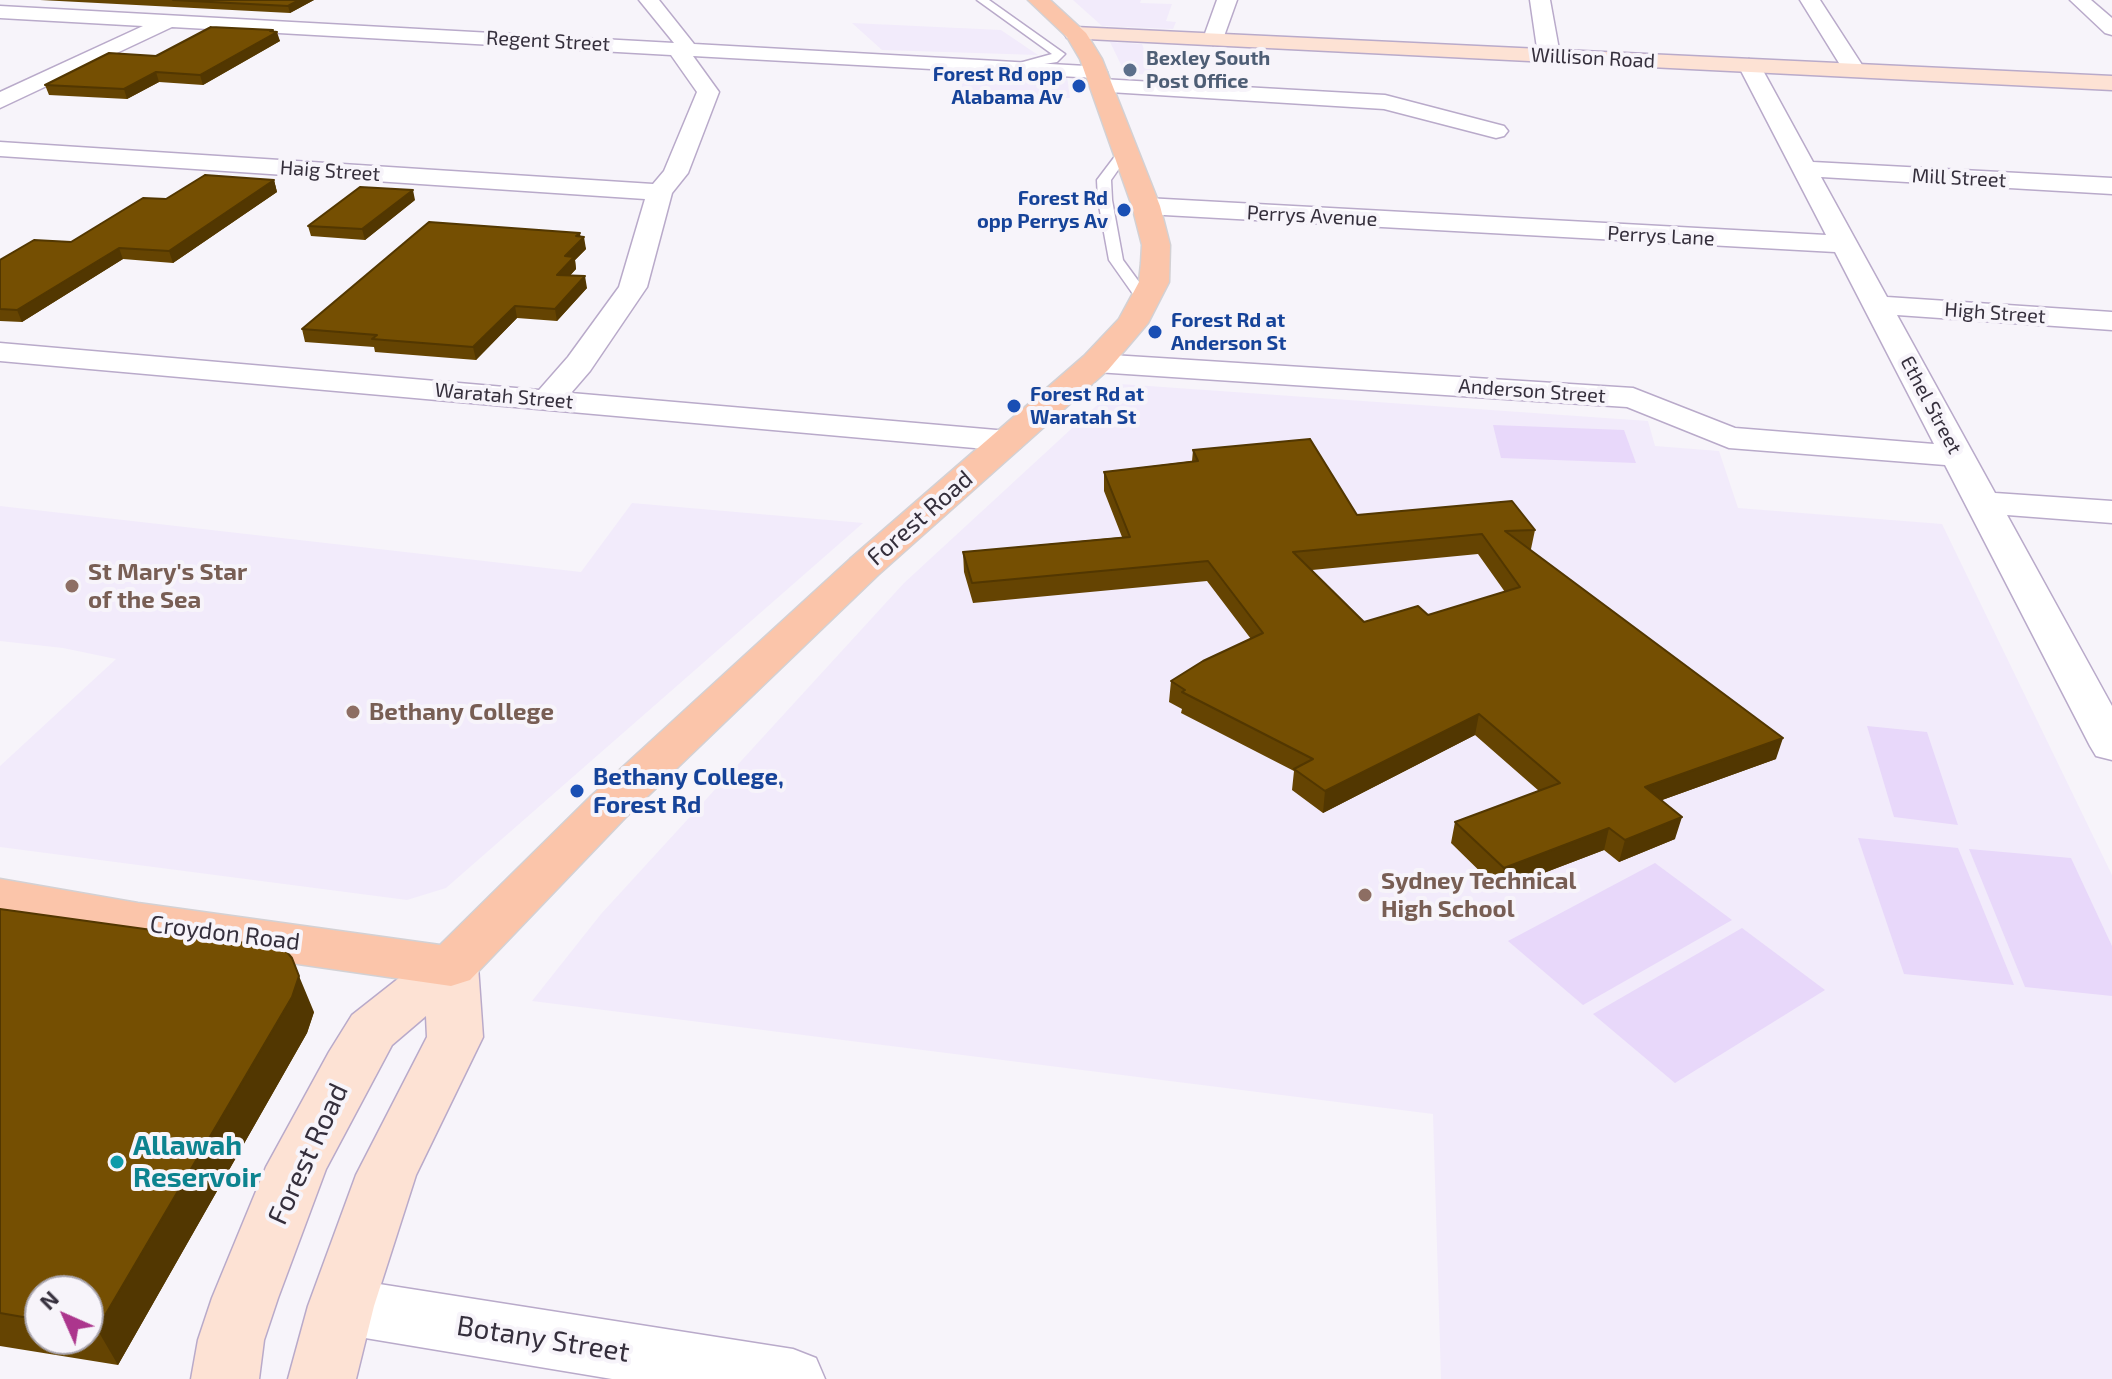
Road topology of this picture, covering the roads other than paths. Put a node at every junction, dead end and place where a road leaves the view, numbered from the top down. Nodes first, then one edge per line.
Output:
1 (649, 0) edge
2 (982, 0) edge
3 (1038, 0) edge
4 (1227, 0) edge
5 (1540, 0) edge
6 (1810, 0) edge
7 (2080, 0) edge
8 (0, 12) edge
9 (168, 21) junction
10 (2112, 29) edge
11 (1075, 33) junction
12 (1213, 39) junction
13 (682, 47) junction
14 (1549, 55) junction
15 (1749, 65) junction
16 (1016, 67) junction
17 (1855, 71) junction
18 (1098, 79) junction
19 (2112, 83) edge
20 (0, 101) edge
21 (1496, 131) dead end
22 (0, 149) edge
23 (1126, 150) junction
24 (1805, 169) junction
25 (2112, 186) edge
26 (660, 192) junction
27 (1146, 206) junction
28 (1477, 226) joint
29 (1844, 244) junction
30 (1145, 301) junction
31 (1877, 305) junction
32 (2112, 321) edge
33 (0, 352) edge
34 (1096, 363) junction
35 (547, 400) junction
36 (1008, 441) junction
37 (1959, 456) junction
38 (1983, 503) junction
39 (2112, 512) edge
40 (2112, 746) edge
41 (0, 897) edge
42 (451, 966) junction
43 (341, 1306) junction
44 (225, 1379) edge
45 (322, 1379) edge
46 (793, 1379) edge

1 - 13 street
2 - 16 lane
3 - 11 main road, Forest Road
4 - 12 street
5 - 14 street
6 - 17 street
7 - 10 street
8 - 9 street, Regent Street
9 - 13 street, Regent Street
9 - 20 street
11 - 12 main road, Willison Road
11 - 18 main road, Forest Road
12 - 14 main road, Willison Road
13 - 16 street, Regent Street
13 - 26 street
14 - 15 main road, Willison Road
15 - 17 main road, Willison Road
15 - 24 street, Ethel Street
16 - 18 street, Regent Street
17 - 19 main road, Willison Road
18 - 21 street, Regent Street
18 - 23 main road, Forest Road
22 - 26 street, Haig Street
23 - 27 main road, Forest Road
23 - 30 lane
24 - 25 street, Mill Street
24 - 29 street, Ethel Street
26 - 35 street
27 - 28 street, Perrys Avenue
27 - 30 main road, Forest Road
28 - 29 street, Perrys Lane
29 - 31 street, Ethel Street
30 - 34 main road, Forest Road
31 - 32 street, High Street
31 - 37 street, Ethel Street
33 - 35 street, Waratah Street
34 - 36 main road, Forest Road
34 - 37 street, Anderson Street
35 - 36 street, Waratah Street
36 - 42 main road, Forest Road
37 - 38 street, Ethel Street
38 - 39 street
38 - 40 street, Ethel Street
41 - 42 main road, Croydon Road
42 - 43 main road
42 - 44 main road, Forest Road
43 - 45 main road
43 - 46 street, Botany Street

